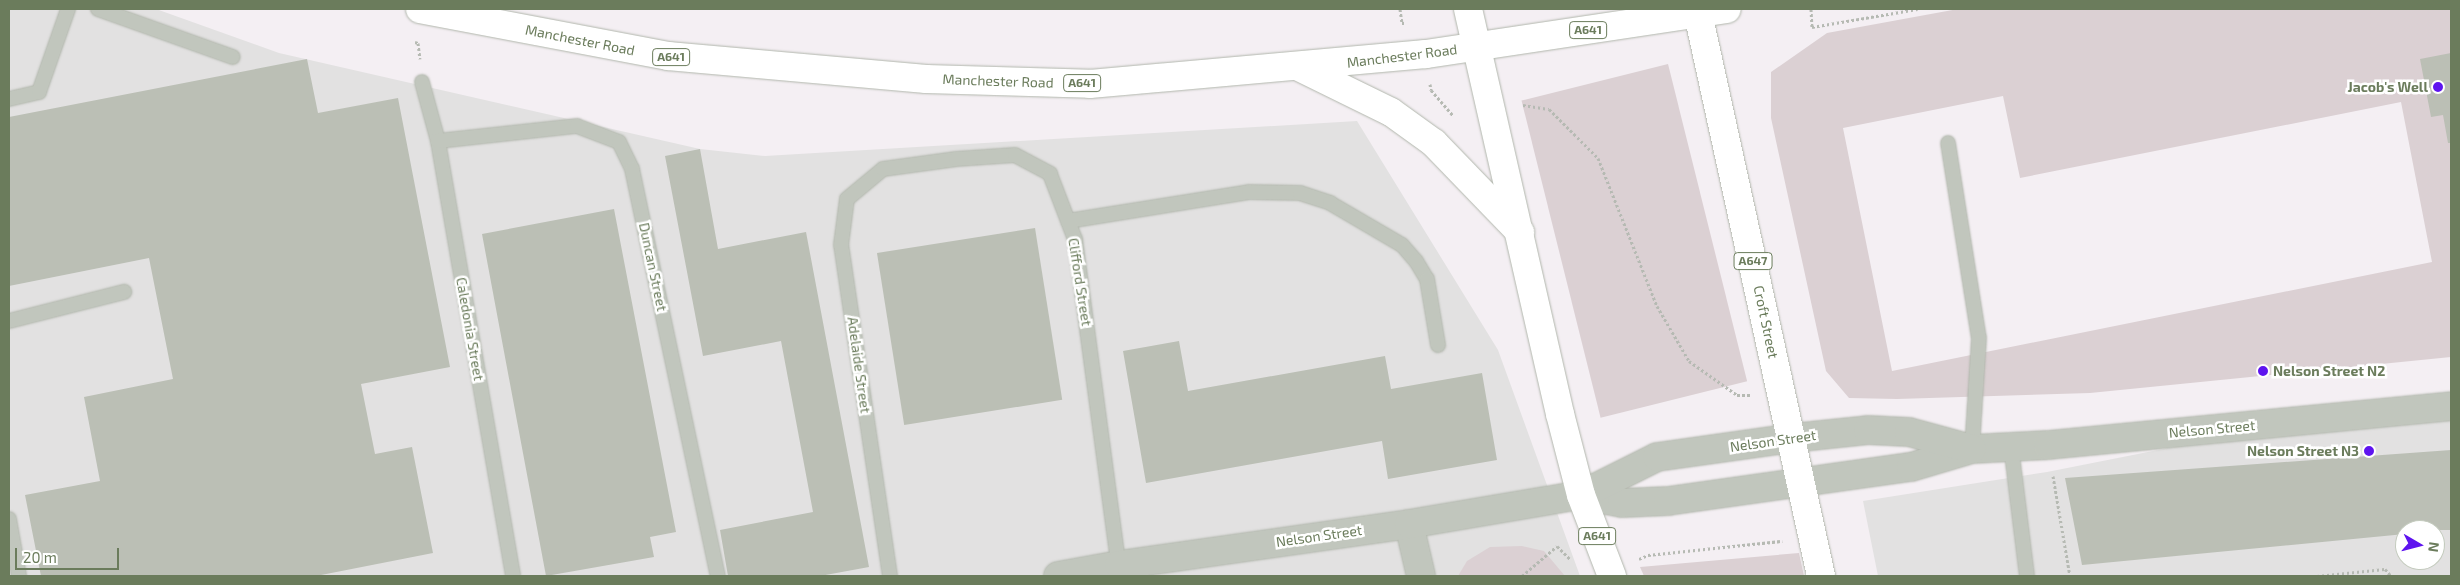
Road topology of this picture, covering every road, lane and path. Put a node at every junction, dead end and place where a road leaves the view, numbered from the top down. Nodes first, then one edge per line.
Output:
1 (68, 9) edge
2 (98, 9) edge
3 (420, 9) edge
4 (1468, 9) edge
5 (1727, 9) edge
6 (1810, 9) edge
7 (1917, 9) edge
8 (1698, 12) edge
9 (410, 41) dead end
10 (1478, 46) junction
11 (233, 57) dead end
12 (1299, 67) junction
13 (422, 82) joint
14 (9, 99) edge
15 (1493, 114) junction
16 (438, 141) junction
17 (1948, 144) dead end
18 (883, 169) joint
19 (1068, 221) junction
20 (1520, 232) junction
21 (124, 292) dead end
22 (9, 321) edge
23 (1438, 345) dead end
24 (1782, 397) junction
25 (2451, 406) edge
26 (1792, 438) junction
27 (2048, 445) junction
28 (2012, 446) junction
29 (1972, 449) junction
30 (1802, 483) junction
31 (1581, 495) junction
32 (9, 519) edge
33 (1409, 524) junction
34 (1813, 537) junction
35 (1575, 564) dead end
36 (1120, 571) edge
37 (1611, 573) edge
38 (19, 576) edge
39 (513, 576) edge
40 (718, 576) edge
41 (890, 576) edge
42 (1058, 576) edge
43 (1421, 576) edge
44 (1522, 576) edge
45 (1821, 576) edge
46 (2027, 576) edge
47 (2070, 576) edge
48 (2317, 576) edge
49 (2391, 576) edge

1 - 14 lane
2 - 11 lane
3 - 12 main road, Manchester Road / A641
4 - 10 main road
5 - 8 main road, Manchester Road
6 - 7 path
8 - 10 main road, Manchester Road / A641
8 - 24 main road, Croft Street / A647
9 - 13 path
10 - 12 main road, Manchester Road / A641
10 - 15 main road, A641
12 - 20 main road
13 - 16 lane, Caledonia Street
15 - 20 main road, A641
15 - 24 path
16 - 39 lane, Caledonia Street
16 - 40 lane, Duncan Street
17 - 29 lane
18 - 19 lane, Clifford Street
18 - 41 lane, Adelaide Street
19 - 23 lane
19 - 36 lane, Clifford Street
20 - 31 main road, A641
21 - 22 lane
24 - 26 main road, Croft Street / A647
25 - 27 street, Nelson Street
26 - 29 street, Nelson Street
26 - 30 main road, Croft Street / A647
26 - 31 street, Nelson Street
27 - 28 street, Nelson Street
27 - 47 path
28 - 29 street, Nelson Street
28 - 46 lane
29 - 30 street, Nelson Street
30 - 31 street, Nelson Street
30 - 34 main road, Croft Street / A647
31 - 33 street, Nelson Street
31 - 37 main road, A641
32 - 38 lane
33 - 36 street, Nelson Street
33 - 43 street
34 - 37 path
34 - 45 main road, Croft Street / A647
35 - 44 path
36 - 42 street, Nelson Street
48 - 49 path

